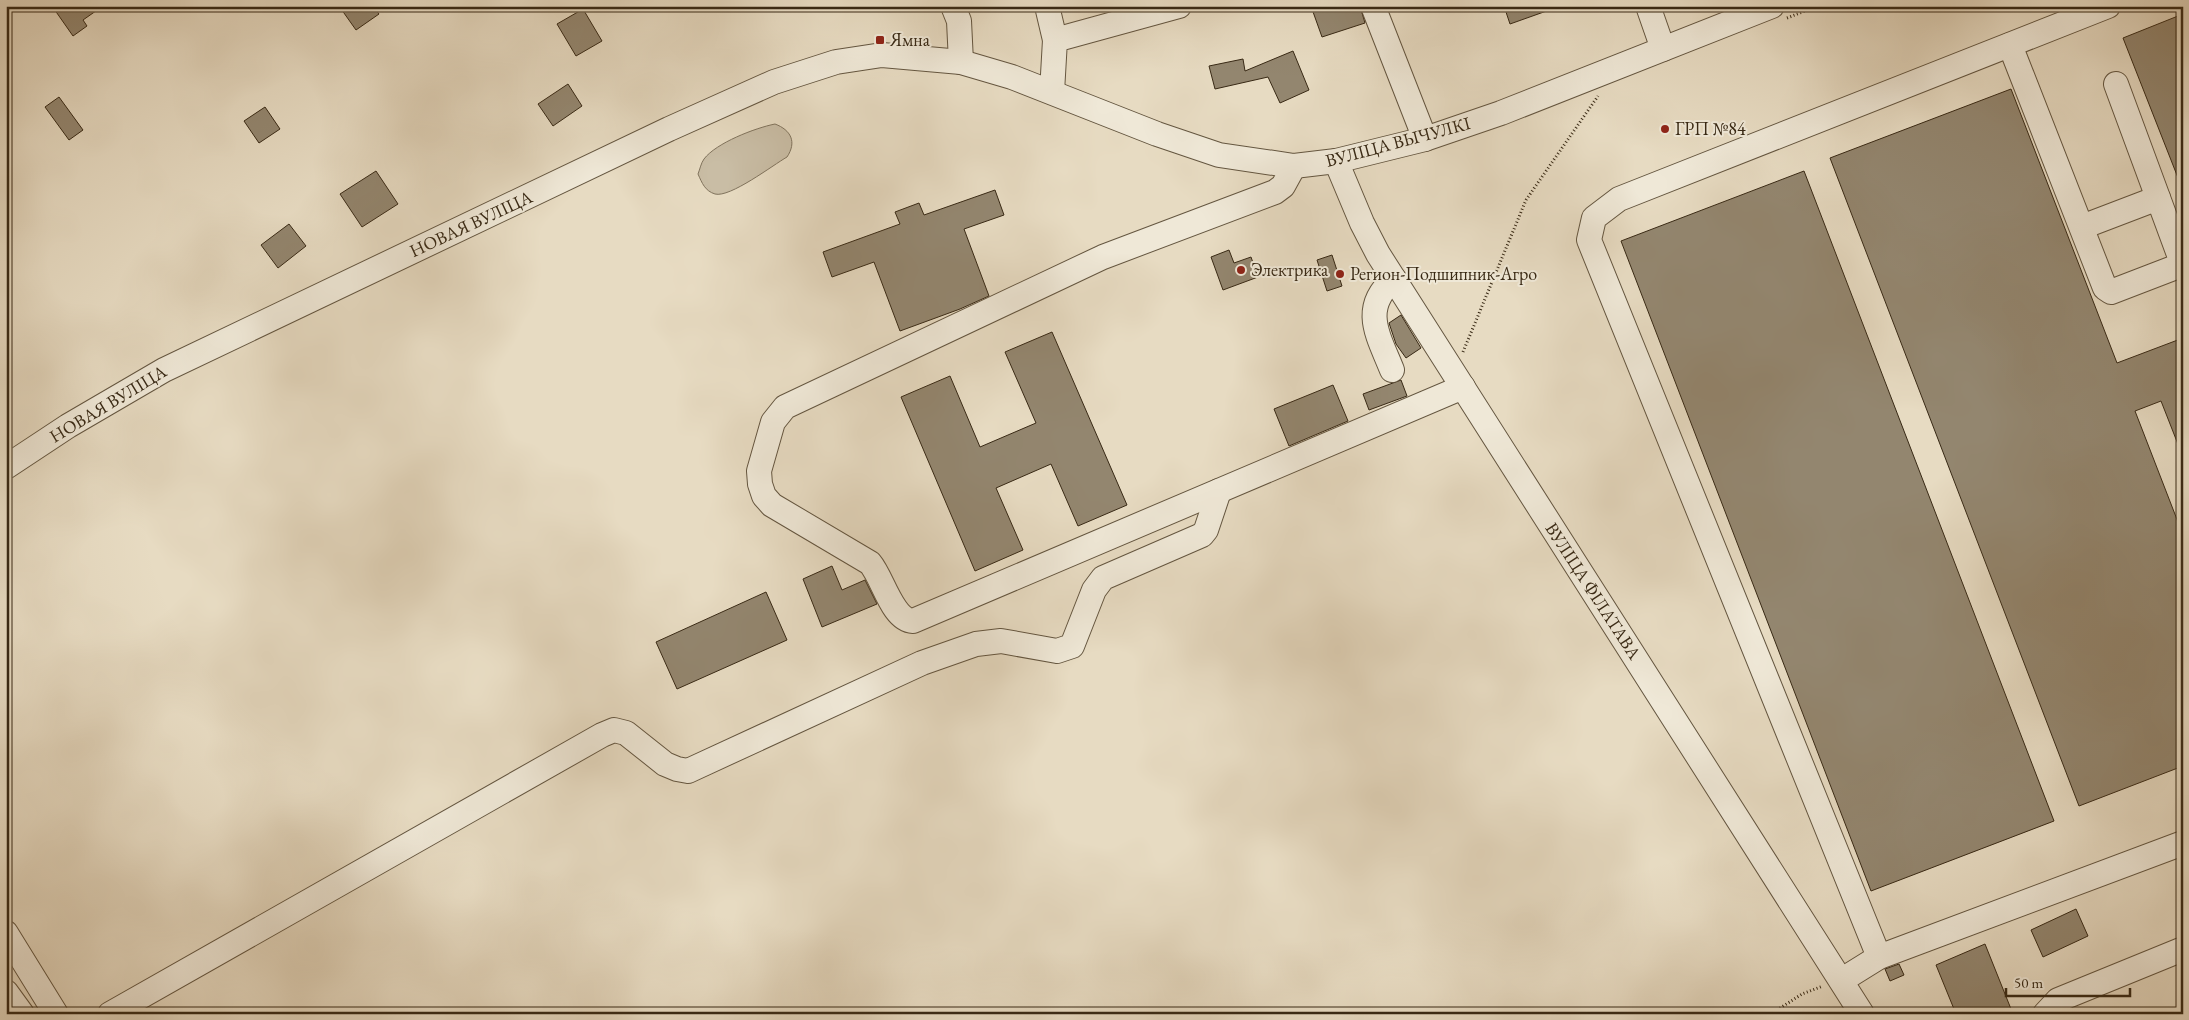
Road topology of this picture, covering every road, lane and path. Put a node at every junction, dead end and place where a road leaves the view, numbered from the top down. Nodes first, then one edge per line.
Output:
1 (1047, 6) edge
2 (1179, 6) edge
3 (1373, 6) edge
4 (1648, 6) edge
5 (1772, 6) edge
6 (2108, 6) edge
7 (956, 7) edge
8 (1055, 40) junction
9 (2010, 45) junction
10 (1663, 49) junction
11 (961, 62) junction
12 (2116, 84) dead end
13 (1603, 88) dead end
14 (1052, 92) junction
15 (1425, 139) junction
16 (1336, 162) junction
17 (1294, 166) junction
18 (2158, 198) junction
19 (2082, 227) junction
20 (1394, 279) junction
21 (1462, 355) dead end
22 (1392, 370) dead end
23 (1463, 387) junction
24 (6, 467) edge
25 (1219, 491) junction
26 (2183, 843) edge
27 (6, 934) edge
28 (2183, 949) edge
29 (1879, 957) junction
30 (1842, 980) junction
31 (6, 992) edge
32 (22, 1014) edge
33 (56, 1014) edge
34 (110, 1014) edge
35 (1771, 1014) edge
36 (1862, 1014) edge
37 (2045, 1014) edge

1 - 8 street
2 - 8 street
3 - 15 street
4 - 10 street
5 - 10 street, ВУЛІЦА ВЫЧУЛКІ
6 - 9 street
7 - 11 street
8 - 14 street
9 - 19 street
9 - 29 street
10 - 15 street, ВУЛІЦА ВЫЧУЛКІ
11 - 14 street, ВУЛІЦА ВЫЧУЛКІ
11 - 24 street, НОВАЯ ВУЛІЦА
12 - 18 street
13 - 21 path
14 - 17 street, ВУЛІЦА ВЫЧУЛКІ
15 - 16 street, ВУЛІЦА ВЫЧУЛКІ
16 - 17 street, ВУЛІЦА ВЫЧУЛКІ
16 - 20 street, ВУЛІЦА ФІЛАТАВА
17 - 25 street
18 - 19 street
18 - 19 street
20 - 22 street
20 - 23 street, ВУЛІЦА ФІЛАТАВА
23 - 25 street
23 - 30 street, ВУЛІЦА ФІЛАТАВА
25 - 34 street
26 - 29 street
27 - 33 street
28 - 37 street
29 - 30 street
30 - 35 path
30 - 36 street, ВУЛІЦА ФІЛАТАВА
31 - 32 street

